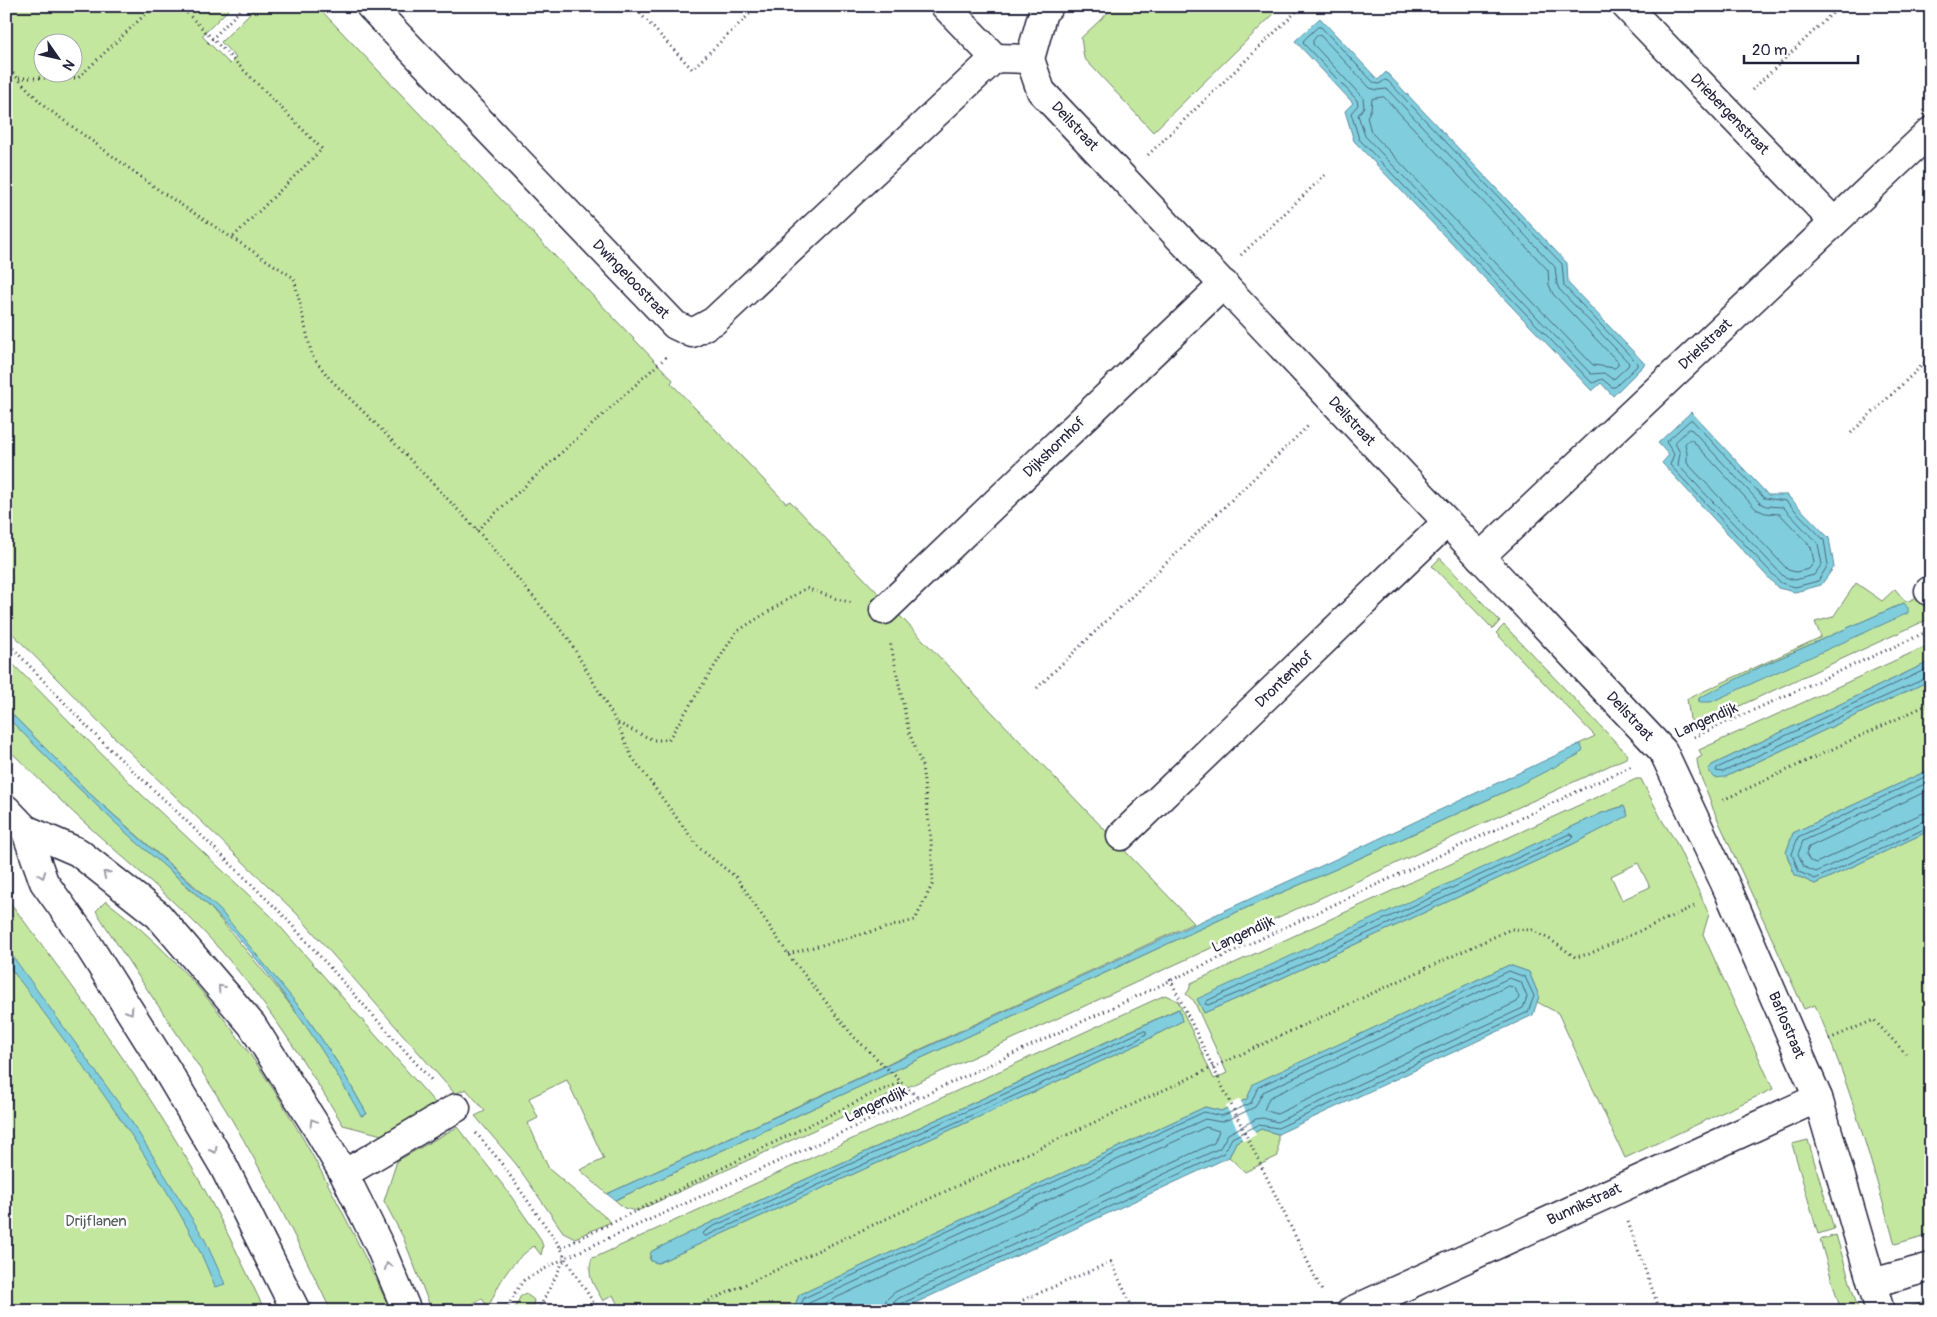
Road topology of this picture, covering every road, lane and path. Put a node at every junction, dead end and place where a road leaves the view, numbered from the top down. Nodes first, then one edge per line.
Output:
1 (154, 6) edge
2 (180, 6) edge
3 (244, 6) edge
4 (370, 6) edge
5 (633, 6) edge
6 (758, 6) edge
7 (946, 6) edge
8 (1049, 6) edge
9 (1302, 6) edge
10 (1626, 6) edge
11 (1840, 6) edge
12 (212, 38) junction
13 (208, 43) dead end
14 (995, 58) junction
15 (1030, 59) junction
16 (6, 66) edge
17 (18, 78) junction
18 (1728, 112) junction
19 (1931, 130) edge
20 (1326, 174) dead end
21 (1124, 178) junction
22 (1834, 222) junction
23 (232, 238) junction
24 (1220, 281) junction
25 (692, 332) junction
26 (1931, 357) edge
27 (1334, 402) junction
28 (1850, 433) dead end
29 (1447, 522) junction
30 (477, 530) junction
31 (1480, 557) junction
32 (884, 610) junction
33 (1931, 630) edge
34 (6, 641) edge
35 (1037, 688) dead end
36 (1931, 702) edge
37 (617, 723) junction
38 (1663, 751) junction
39 (6, 809) edge
40 (1693, 814) junction
41 (25, 829) junction
42 (1121, 836) dead end
43 (1728, 890) junction
44 (788, 954) junction
45 (1170, 979) junction
46 (1798, 1052) junction
47 (1906, 1054) dead end
48 (1214, 1066) junction
49 (902, 1082) junction
50 (918, 1098) junction
51 (1818, 1098) junction
52 (456, 1108) junction
53 (344, 1174) junction
54 (1616, 1189) junction
55 (561, 1248) junction
56 (565, 1258) junction
57 (1931, 1268) edge
58 (1872, 1283) junction
59 (1323, 1293) dead end
60 (1023, 1300) dead end
61 (296, 1311) edge
62 (407, 1311) edge
63 (506, 1311) edge
64 (538, 1311) edge
65 (599, 1311) edge
66 (692, 1311) edge
67 (1134, 1311) edge
68 (1351, 1311) edge
69 (1660, 1311) edge
70 (1880, 1311) edge

1 - 17 path
2 - 12 path
3 - 12 path
4 - 25 street, Dwingeloostraat
5 - 6 path
7 - 14 street
8 - 15 street
9 - 21 path
10 - 18 street, Driebergenstraat
11 - 18 path
12 - 13 path
12 - 23 path
14 - 15 street
14 - 25 street
15 - 21 street, Deilstraat
16 - 17 path
17 - 23 path
18 - 22 street, Driebergenstraat
19 - 22 street, Drielstraat
20 - 24 path
21 - 24 street, Deilstraat
22 - 31 street, Drielstraat
23 - 30 path
24 - 27 street, Deilstraat
24 - 32 street, Dijkshornhof
25 - 30 path
26 - 28 path
27 - 29 street, Deilstraat
27 - 35 path
29 - 31 street, Deilstraat
29 - 42 street, Drontenhof
30 - 37 path
31 - 38 street, Deilstraat
32 - 37 path
32 - 44 path
33 - 38 path, Langendijk
34 - 52 path
36 - 40 path
37 - 44 path
38 - 40 street, Baflostraat
38 - 45 path, Langendijk
39 - 41 street
40 - 43 street, Baflostraat
53 -> 41 street
41 -> 61 street
43 - 46 street, Baflostraat
43 - 48 path
44 - 49 path
45 - 48 path
45 - 50 path, Langendijk
46 - 47 path
46 - 51 street, Baflostraat
48 - 59 path
48 - 66 path
49 - 50 path
49 - 55 path
50 - 56 path, Langendijk
51 - 54 street, Bunnikstraat
51 - 58 street, Baflostraat
52 - 53 street
52 - 55 path
62 -> 53 street
54 - 68 street, Bunnikstraat
54 - 69 path
55 - 56 path
56 - 63 path, Langendijk
56 - 64 path
56 - 65 path
57 - 58 street
58 - 70 street, Baflostraat
60 - 67 path

